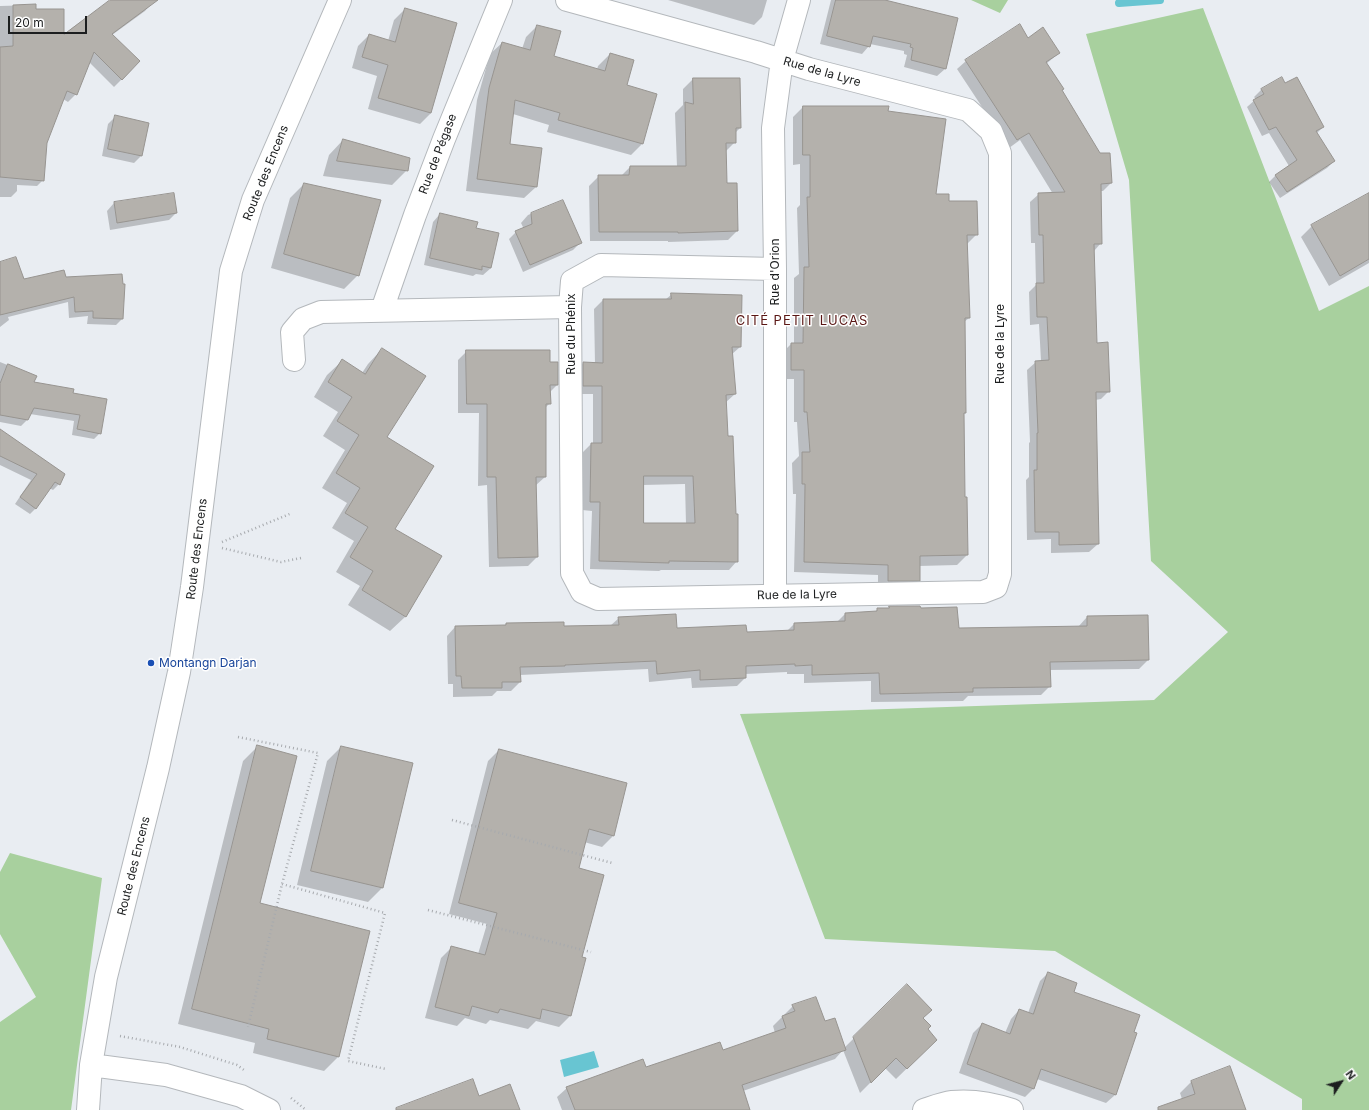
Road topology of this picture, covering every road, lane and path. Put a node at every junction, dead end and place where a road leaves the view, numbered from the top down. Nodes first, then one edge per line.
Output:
1 (340, 0) edge
2 (501, 0) edge
3 (568, 0) edge
4 (799, 0) edge
5 (782, 60) junction
6 (775, 269) junction
7 (570, 307) junction
8 (382, 310) junction
9 (294, 360) dead end
10 (292, 513) dead end
11 (219, 543) dead end
12 (220, 547) dead end
13 (301, 558) dead end
14 (582, 592) joint
15 (775, 595) junction
16 (238, 737) dead end
17 (452, 820) dead end
18 (612, 863) dead end
19 (282, 884) junction
20 (428, 910) dead end
21 (591, 952) dead end
22 (248, 1027) dead end
23 (146, 1041) dead end
24 (180, 1047) dead end
25 (91, 1065) junction
26 (386, 1069) dead end
27 (88, 1110) edge
28 (269, 1110) edge
29 (924, 1110) edge
30 (1012, 1110) edge

1 - 25 street, Route des Encens
2 - 8 street, Rue de Pégase
3 - 5 street, Rue de la Lyre
4 - 5 street, Rue d'Orion
5 - 6 street, Rue d'Orion
5 - 15 street, Rue de la Lyre
6 - 7 street, Rue du Phénix
6 - 15 street, Rue d'Orion
7 - 8 street
7 - 14 street, Rue du Phénix
8 - 9 street
10 - 11 path
12 - 13 path
14 - 15 street, Rue de la Lyre
16 - 19 path
17 - 18 path
19 - 22 path
19 - 26 path
20 - 21 path
23 - 24 path
25 - 27 street, Route des Encens
25 - 28 street
29 - 30 street

